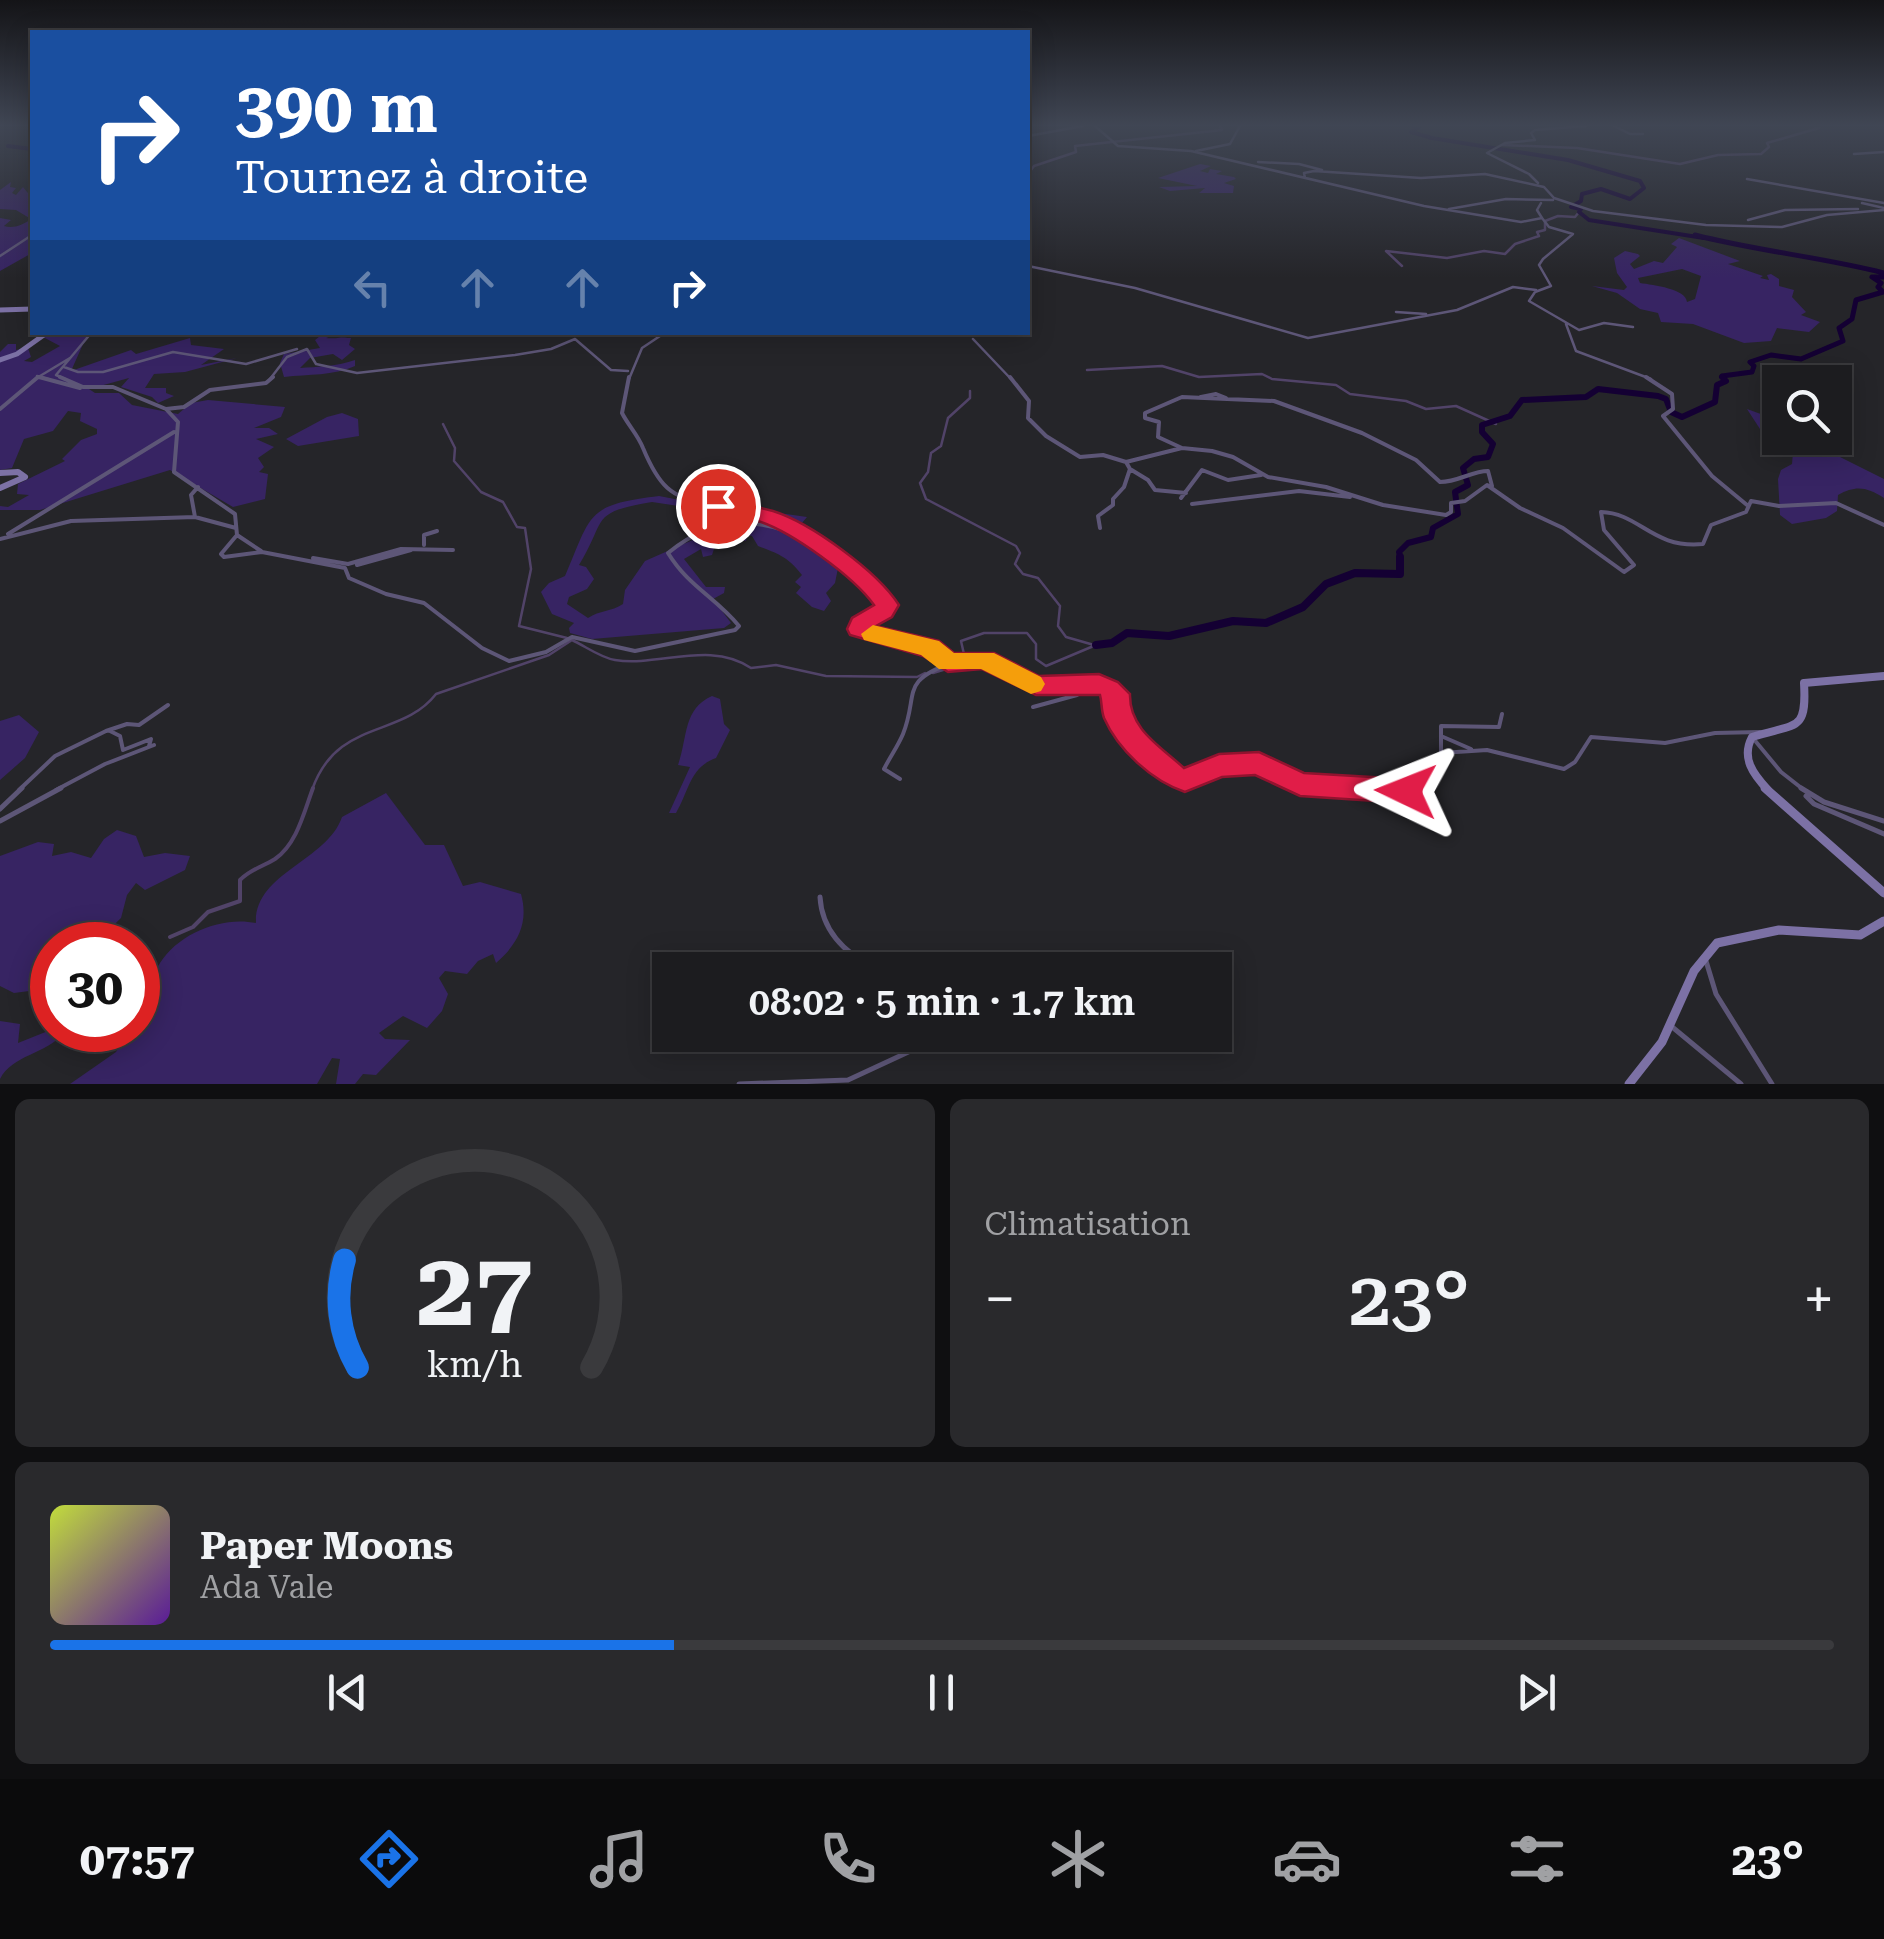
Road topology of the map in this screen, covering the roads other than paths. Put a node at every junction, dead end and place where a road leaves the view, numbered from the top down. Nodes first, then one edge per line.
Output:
1 (1299, 177) edge
2 (1398, 177) edge
3 (1443, 177) edge
4 (1496, 177) edge
5 (1532, 177) edge
6 (1305, 178) joint
7 (1747, 179) dead end
8 (1542, 184) junction
9 (1557, 199) junction
10 (1544, 200) junction
11 (1874, 202) junction
12 (1862, 203) junction
13 (1884, 207) edge
14 (1439, 209) junction
15 (1860, 209) junction
16 (1537, 210) junction
17 (1868, 210) junction
18 (1542, 218) junction
19 (1529, 219) junction
20 (1748, 220) dead end
21 (30, 237) edge
22 (0, 256) edge
23 (1030, 266) edge
24 (1540, 290) junction
25 (30, 309) edge
26 (0, 310) edge
27 (1396, 312) dead end
28 (1438, 313) junction
29 (1563, 321) junction
30 (1633, 327) dead end
31 (44, 335) edge
32 (89, 335) edge
33 (661, 335) edge
34 (972, 339) dead end
35 (302, 348) junction
36 (70, 358) junction
37 (0, 360) edge
38 (63, 367) junction
39 (628, 371) junction
40 (619, 374) junction
41 (37, 376) junction
42 (627, 380) junction
43 (86, 387) junction
44 (184, 407) junction
45 (0, 409) edge
46 (166, 409) junction
47 (177, 418) junction
48 (174, 432) junction
49 (1182, 448) junction
50 (1126, 462) junction
51 (1130, 469) junction
52 (0, 473) edge
53 (1261, 475) junction
54 (198, 486) junction
55 (1492, 486) junction
56 (0, 488) edge
57 (1365, 500) junction
58 (1192, 504) dead end
59 (1746, 506) junction
60 (195, 517) junction
61 (1884, 525) edge
62 (781, 526) junction
63 (236, 528) junction
64 (1100, 528) dead end
65 (437, 531) dead end
66 (237, 536) junction
67 (0, 539) edge
68 (422, 547) junction
69 (453, 550) dead end
70 (262, 552) junction
71 (308, 558) junction
72 (956, 660) junction
73 (1884, 676) edge
74 (1089, 684) junction
75 (168, 705) dead end
76 (1033, 707) dead end
77 (1502, 714) dead end
78 (106, 731) junction
79 (1763, 733) junction
80 (1441, 736) junction
81 (1752, 737) junction
82 (1470, 749) junction
83 (1441, 753) junction
84 (900, 778) dead end
85 (1798, 790) junction
86 (0, 810) edge
87 (0, 820) edge
88 (1884, 821) edge
89 (1884, 834) edge
90 (1884, 893) edge
91 (820, 897) dead end
92 (1884, 921) edge
93 (1870, 928) junction
94 (1884, 930) edge
95 (853, 952) edge
96 (1706, 952) junction
97 (1671, 1026) junction
98 (908, 1052) edge
99 (739, 1084) edge
100 (1630, 1084) edge
101 (1741, 1084) edge
102 (1772, 1084) edge

1 - 6 street
2 - 3 street
4 - 8 street
5 - 8 street
6 - 14 street
7 - 11 street
8 - 9 street
9 - 10 street
9 - 17 street
10 - 14 street
10 - 16 street
11 - 12 street
11 - 13 street
12 - 13 street
12 - 15 street
13 - 17 street
14 - 19 street
15 - 17 street
15 - 20 street
16 - 18 street
16 - 19 street
18 - 19 street
18 - 24 street
21 - 22 street
23 - 28 street
24 - 28 street
24 - 29 street
25 - 26 street
27 - 28 street
29 - 30 street
29 - 59 street
31 - 37 street
32 - 36 street
33 - 39 street
34 - 50 street
35 - 38 street
35 - 40 street
35 - 44 street
36 - 38 street
36 - 41 street
38 - 43 street
39 - 40 street
39 - 42 street
40 - 42 street
41 - 43 street
41 - 45 street
42 - 62 street
43 - 46 street
44 - 46 street
44 - 47 street
46 - 47 street
47 - 48 street
48 - 54 street
48 - 67 street
49 - 50 street
49 - 53 street
49 - 55 street
50 - 51 street
51 - 53 street
51 - 64 street
52 - 56 street
53 - 57 street
54 - 60 street
54 - 63 street
55 - 57 street
55 - 59 street
57 - 58 street
59 - 61 street
60 - 63 street
60 - 67 street
62 - 71 street
62 - 72 street
63 - 66 street
65 - 68 street
66 - 70 street
66 - 70 street
68 - 69 street
68 - 71 street
70 - 71 street
72 - 74 street
72 - 84 street
73 - 79 street
74 - 76 street
74 - 83 street
75 - 78 street
77 - 80 street
78 - 86 street
78 - 87 street
79 - 81 street
79 - 82 street
80 - 82 street
80 - 83 street
81 - 85 street
81 - 90 street
82 - 83 street
85 - 88 street
85 - 89 street
91 - 95 street
92 - 93 street
93 - 94 street
93 - 96 street
96 - 97 street
96 - 102 street
97 - 100 street
97 - 101 street
98 - 99 street

